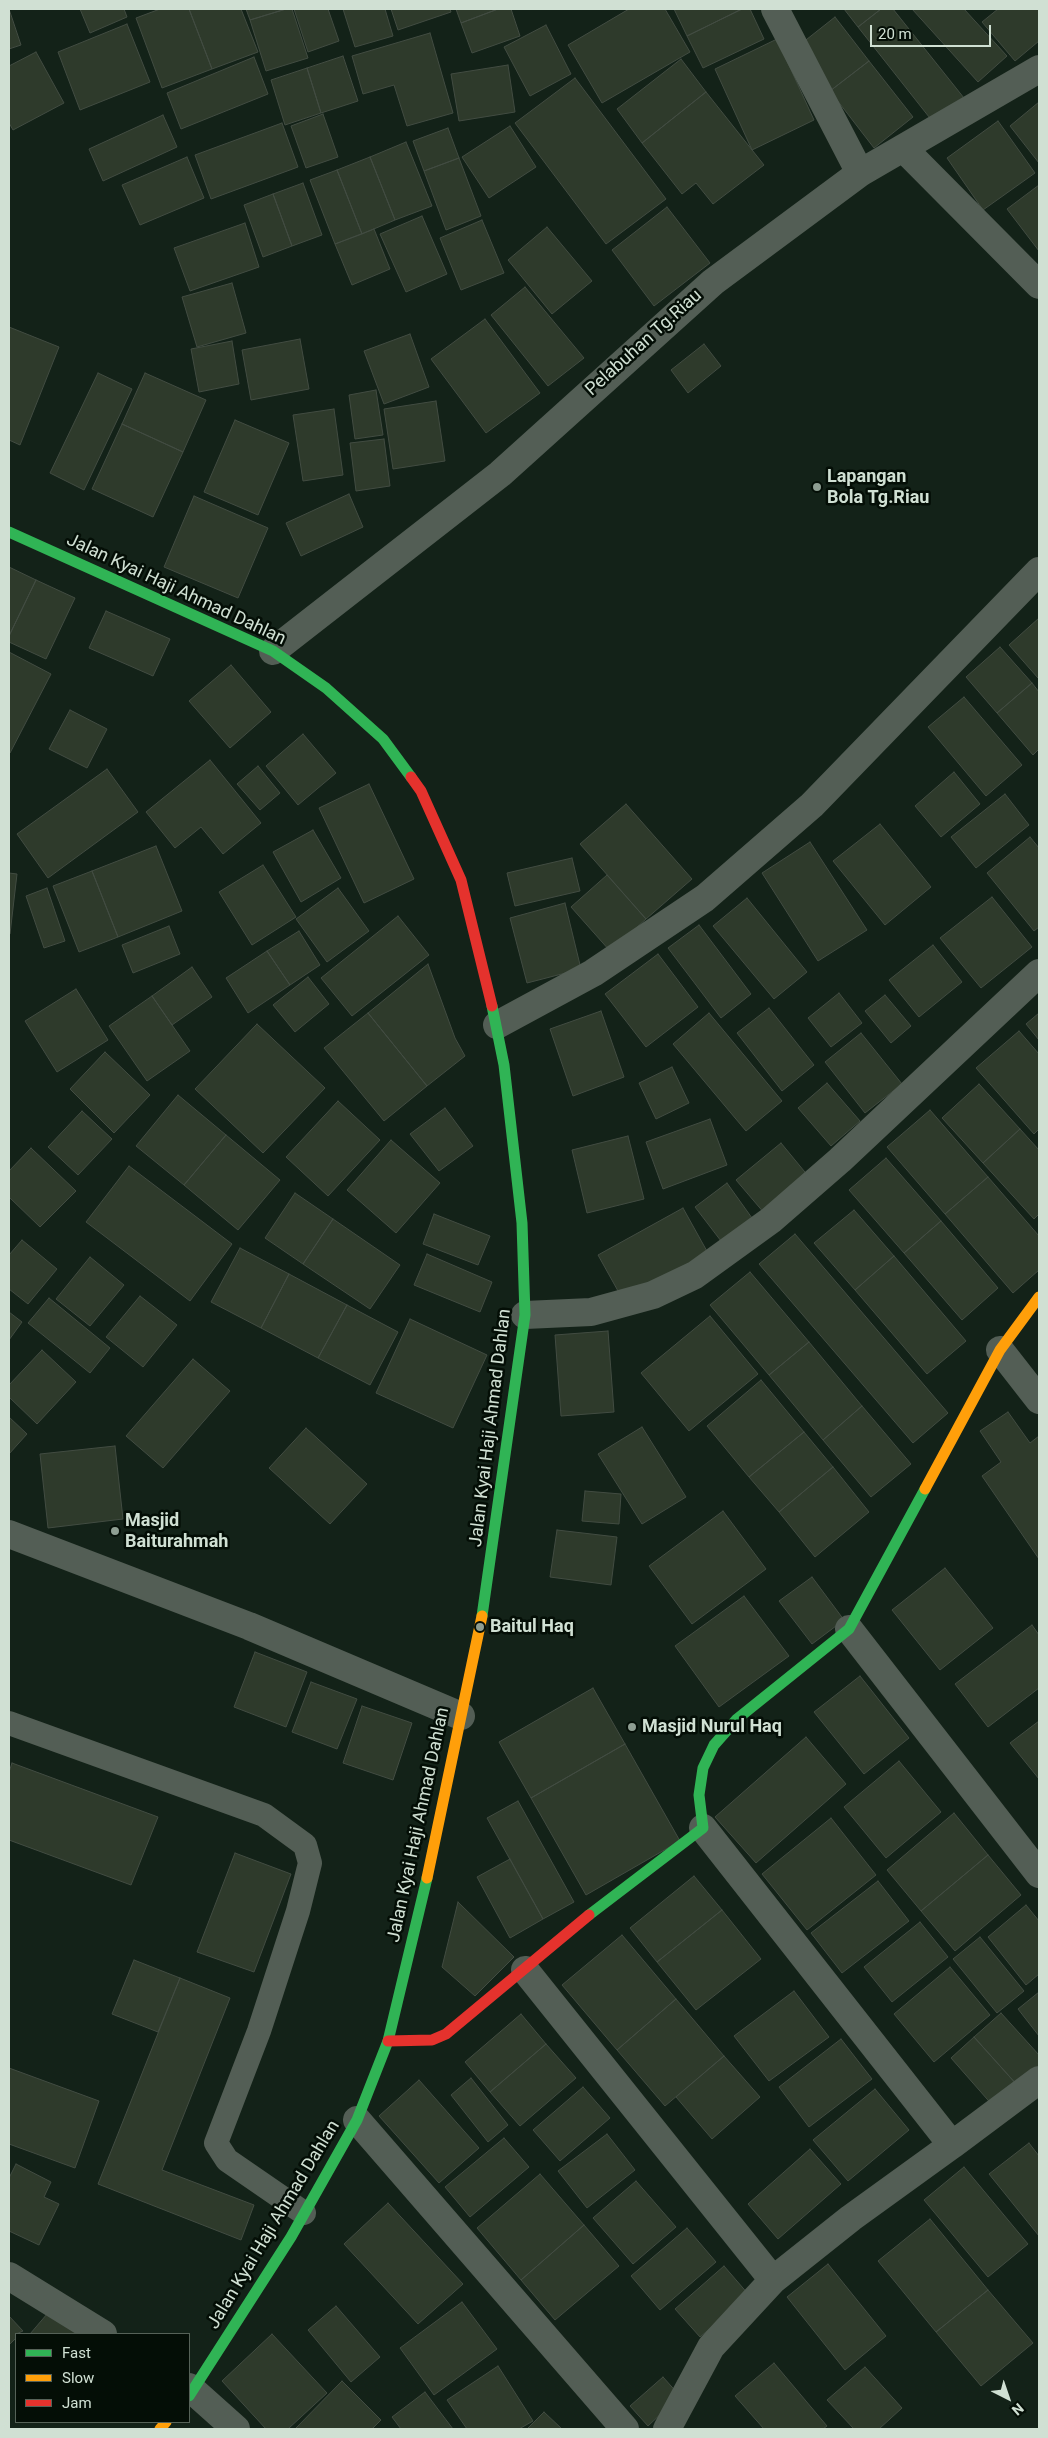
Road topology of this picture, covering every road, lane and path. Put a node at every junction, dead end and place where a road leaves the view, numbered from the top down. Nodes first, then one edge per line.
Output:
1 (775, 9) edge
2 (1039, 69) edge
3 (904, 149) junction
4 (860, 174) junction
5 (1039, 285) edge
6 (9, 532) edge
7 (1039, 572) edge
8 (273, 652) junction
9 (1039, 973) edge
10 (497, 1025) junction
11 (1039, 1297) edge
12 (525, 1316) junction
13 (1000, 1350) junction
14 (1039, 1400) edge
15 (9, 1534) edge
16 (849, 1629) junction
17 (461, 1716) junction
18 (9, 1723) edge
19 (703, 1828) junction
20 (1039, 1874) edge
21 (525, 1970) junction
22 (388, 2041) junction
23 (1039, 2080) edge
24 (357, 2120) junction
25 (952, 2145) junction
26 (304, 2213) junction
27 (9, 2276) edge
28 (773, 2280) junction
29 (101, 2333) edge
30 (190, 2391) edge
31 (236, 2429) edge
32 (625, 2429) edge
33 (667, 2429) edge

1 - 4 street
2 - 3 street, Pelabuhan Tg.Riau
3 - 4 street, Pelabuhan Tg.Riau
3 - 5 street
4 - 8 street, Pelabuhan Tg.Riau
6 - 8 main road, Jalan Kyai Haji Ahmad Dahlan
7 - 10 street
8 - 10 main road, Jalan Kyai Haji Ahmad Dahlan
9 - 12 street
10 - 12 main road, Jalan Kyai Haji Ahmad Dahlan
11 - 13 main road
12 - 17 main road, Jalan Kyai Haji Ahmad Dahlan
13 - 14 street
13 - 16 main road
15 - 17 street
16 - 19 main road
16 - 20 street
17 - 22 main road, Jalan Kyai Haji Ahmad Dahlan
18 - 26 lane
19 - 21 main road
19 - 25 street
21 - 22 main road
21 - 28 street
22 - 24 main road, Jalan Kyai Haji Ahmad Dahlan
23 - 25 street
24 - 26 main road, Jalan Kyai Haji Ahmad Dahlan
24 - 32 street
25 - 28 street
26 - 30 main road, Jalan Kyai Haji Ahmad Dahlan
27 - 29 street
28 - 33 street
30 - 31 street

